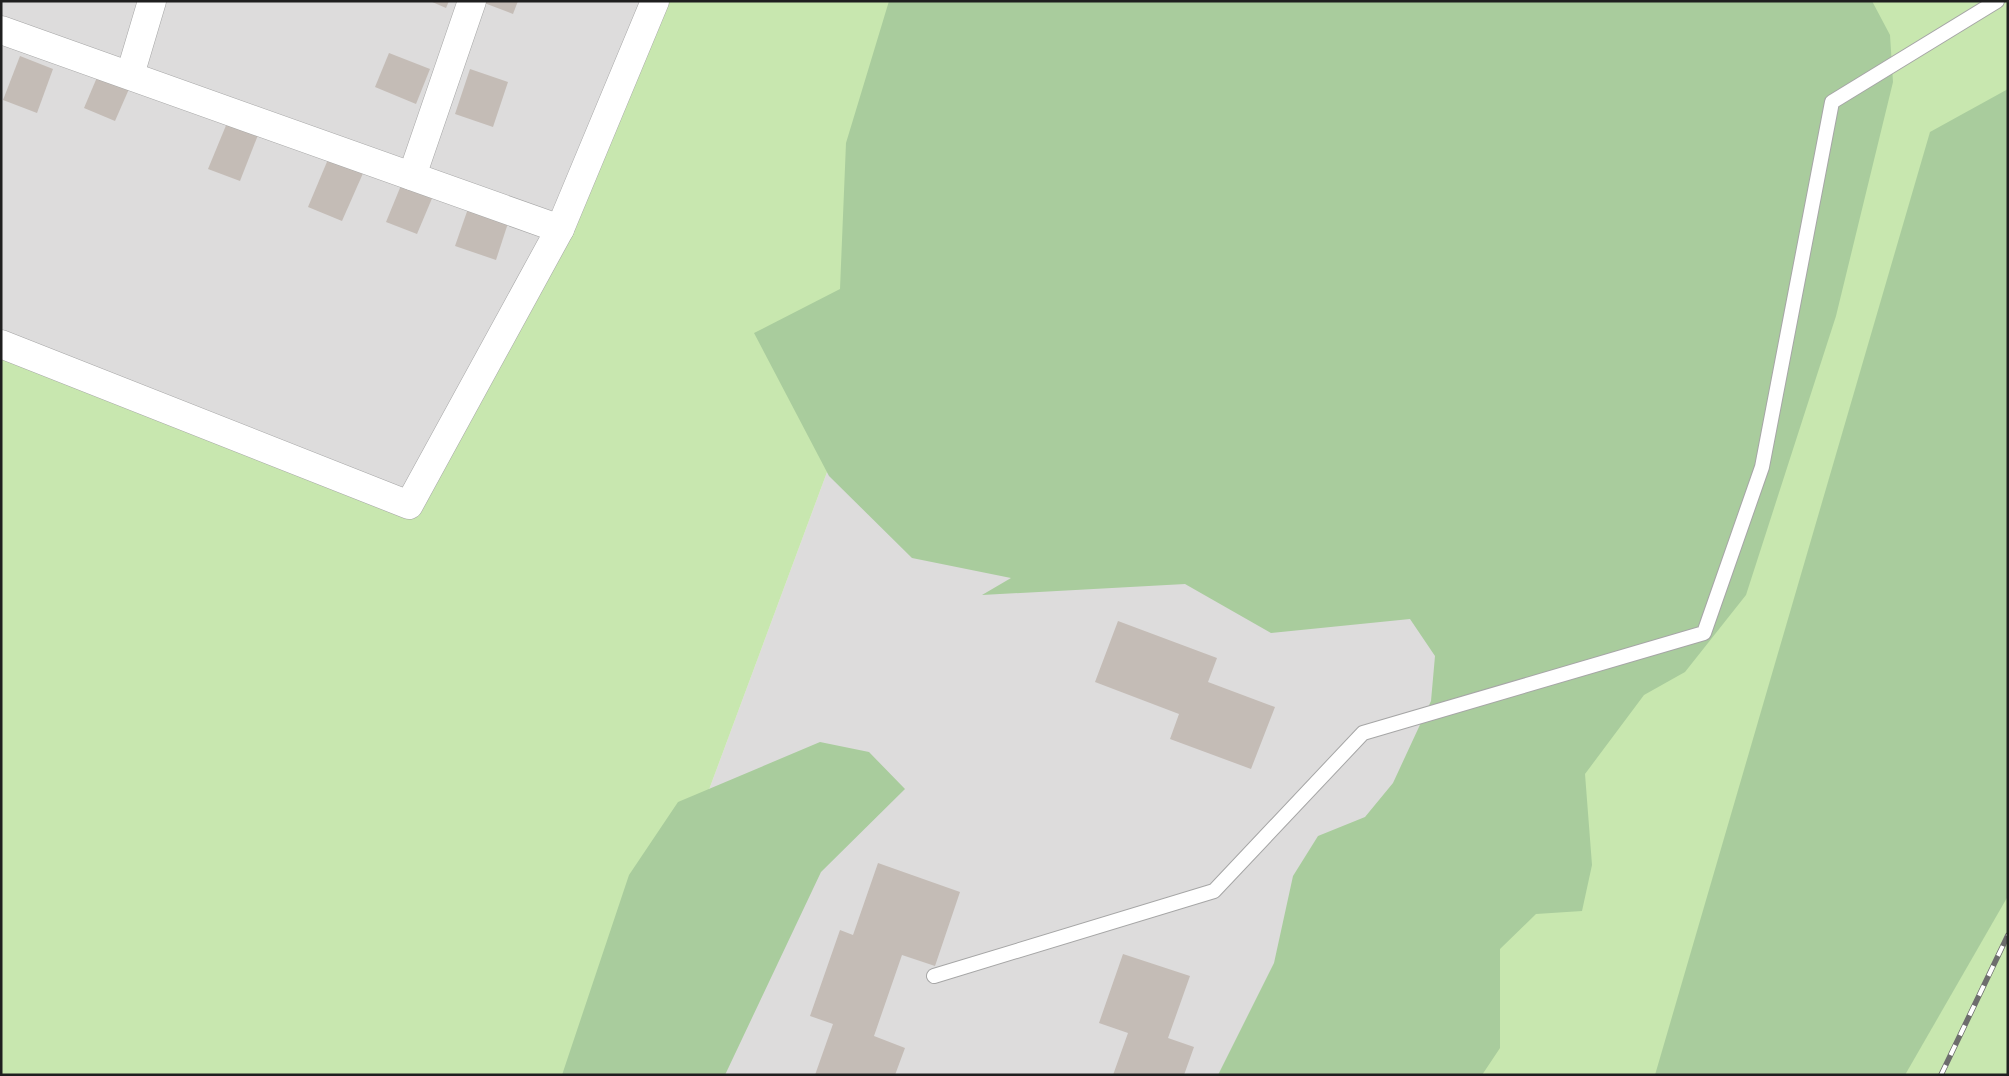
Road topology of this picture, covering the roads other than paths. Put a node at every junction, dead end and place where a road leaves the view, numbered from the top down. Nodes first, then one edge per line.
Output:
1 (152, 1) edge
2 (472, 1) edge
3 (655, 1) edge
4 (1997, 1) edge
5 (1, 30) edge
6 (130, 75) junction
7 (412, 176) junction
8 (560, 229) junction
9 (1, 344) edge
10 (934, 976) dead end

1 - 6 street
2 - 7 street
3 - 8 street
4 - 10 lane
5 - 6 street
6 - 7 street
7 - 8 street
8 - 9 street

